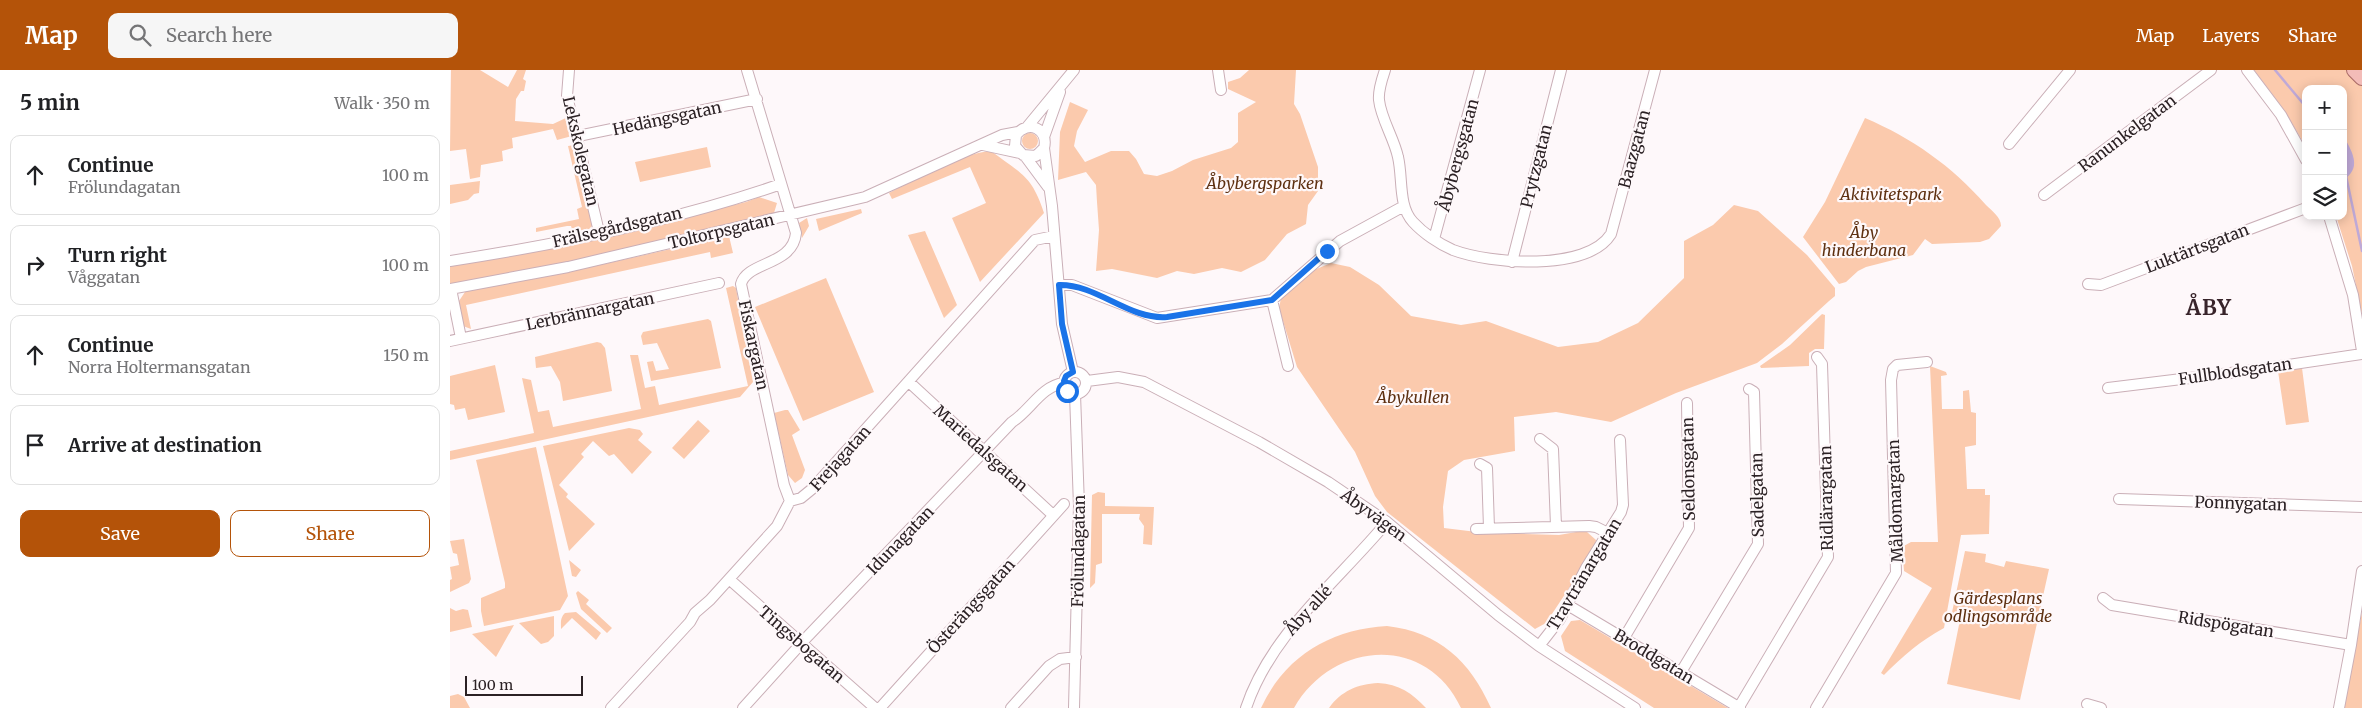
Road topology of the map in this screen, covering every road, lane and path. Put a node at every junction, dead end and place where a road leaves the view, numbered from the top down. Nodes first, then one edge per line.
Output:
1 (569, 70) edge
2 (747, 70) edge
3 (1074, 70) edge
4 (1218, 70) edge
5 (1385, 70) edge
6 (1480, 70) edge
7 (1561, 70) edge
8 (1656, 70) edge
9 (2070, 70) edge
10 (2211, 70) edge
11 (2247, 70) edge
12 (2354, 70) edge
13 (2362, 78) edge
14 (1062, 86) junction
15 (1221, 90) dead end
16 (757, 99) junction
17 (1027, 126) junction
18 (1018, 132) junction
19 (578, 136) junction
20 (1044, 137) junction
21 (2010, 144) dead end
22 (983, 145) junction
23 (1044, 148) junction
24 (2302, 153) edge
25 (1022, 155) junction
26 (781, 184) junction
27 (1050, 189) junction
28 (2044, 195) dead end
29 (1404, 206) junction
30 (2302, 210) edge
31 (791, 214) junction
32 (2330, 220) edge
33 (599, 232) junction
34 (1054, 236) junction
35 (1434, 239) junction
36 (450, 261) edge
37 (1512, 262) junction
38 (719, 283) dead end
39 (2088, 284) dead end
40 (1059, 285) junction
41 (450, 289) edge
42 (1272, 300) junction
43 (461, 338) junction
44 (450, 341) edge
45 (2362, 352) edge
46 (1817, 357) dead end
47 (1927, 362) dead end
48 (1288, 366) dead end
49 (1073, 372) junction
50 (1087, 381) junction
51 (909, 382) junction
52 (1064, 384) junction
53 (1749, 388) dead end
54 (2108, 388) dead end
55 (1075, 394) junction
56 (1687, 403) dead end
57 (1540, 438) dead end
58 (1620, 440) dead end
59 (985, 452) junction
60 (1480, 464) dead end
61 (2119, 499) dead end
62 (790, 501) junction
63 (1064, 504) dead end
64 (2362, 507) edge
65 (1053, 515) junction
66 (1386, 522) junction
67 (1556, 526) junction
68 (1489, 528) junction
69 (1476, 529) dead end
70 (1608, 533) junction
71 (2362, 571) edge
72 (729, 579) junction
73 (2102, 598) dead end
74 (1569, 604) junction
75 (1624, 638) junction
76 (802, 643) junction
77 (2351, 645) junction
78 (1539, 646) junction
79 (1076, 657) junction
80 (1681, 672) junction
81 (2087, 704) dead end
82 (611, 708) edge
83 (743, 708) edge
84 (875, 708) edge
85 (880, 708) edge
86 (1011, 708) edge
87 (1074, 708) edge
88 (1246, 708) edge
89 (1635, 708) edge
90 (1740, 708) edge
91 (1816, 708) edge
92 (2101, 708) edge
93 (2339, 708) edge

1 - 19 street, Lekskolegatan
2 - 16 street
3 - 14 street
4 - 15 street
5 - 29 street
6 - 35 street, Åbybergsgatan
7 - 37 street, Prytzgatan
8 - 37 street, Baazgatan
9 - 21 street
10 - 28 street, Ranunkelgatan
11 - 24 street
12 - 13 main road
14 - 17 street
14 - 20 street
16 - 19 street, Hedängsgatan
16 - 26 street
17 - 18 street
17 - 20 street
18 - 22 street, Toltorpsgatan
18 - 25 street
19 - 33 street, Lekskolegatan
20 - 23 street
22 - 25 street
22 - 31 street, Toltorpsgatan
23 - 25 street
23 - 27 street
25 - 27 street
26 - 31 street
26 - 33 street, Frälsegårdsgatan
27 - 34 street
29 - 35 street
29 - 42 street
30 - 39 street, Luktärtsgatan
31 - 41 street, Toltorpsgatan
31 - 62 street, Fiskargatan
32 - 45 street
33 - 36 street, Frälsegårdsgatan
34 - 40 street
34 - 51 street, Frejagatan
35 - 37 street
38 - 43 street, Lerbrännargatan
40 - 42 street
40 - 49 street
41 - 43 street
42 - 48 street
43 - 44 street, Lerbrännargatan
45 - 54 street, Fullblodsgatan
46 - 90 street, Ridlärargatan
47 - 91 street, Måldomargatan
49 - 50 street
49 - 52 street
50 - 55 street
50 - 66 street, Åbyvägen
51 - 59 street, Mariedalsgatan
51 - 62 street, Frejagatan
52 - 55 street
52 - 59 street, Idunagatan
53 - 80 street, Sadelgatan
55 - 79 street, Frölundagatan
56 - 75 street, Seldonsgatan
57 - 67 street
58 - 70 street, Travtränargatan
59 - 65 street, Mariedalsgatan
59 - 76 street, Idunagatan
60 - 68 street
61 - 64 street, Ponnygatan
62 - 72 street
63 - 65 street, Österängsgatan
65 - 85 street, Österängsgatan
66 - 78 street, Åbyvägen
66 - 88 street, Åby allé
67 - 68 street
67 - 70 street
68 - 69 street
70 - 74 street, Travtränargatan
71 - 77 street
72 - 76 street, Tingsbogatan
72 - 82 street
73 - 77 street, Ridspögatan
74 - 75 street, Broddgatan
74 - 78 street, Travtränargatan
75 - 80 street, Broddgatan
76 - 83 street, Idunagatan
76 - 84 street, Tingsbogatan
77 - 93 street
78 - 89 street, Åbyvägen
79 - 86 street
79 - 87 street, Frölundagatan
80 - 90 street, Broddgatan
81 - 92 street

